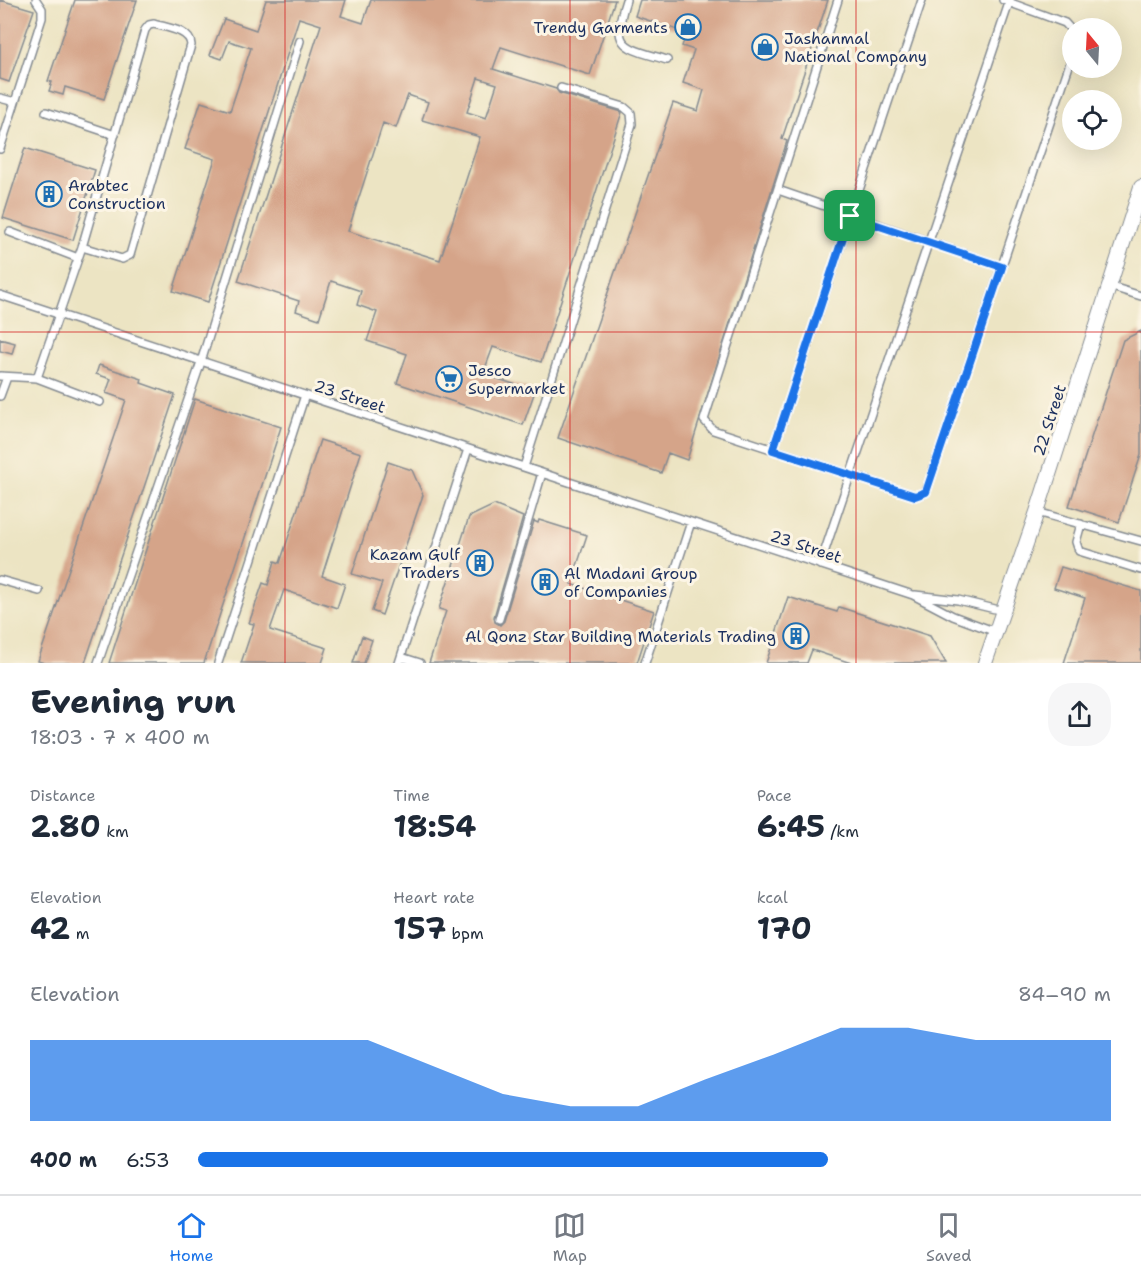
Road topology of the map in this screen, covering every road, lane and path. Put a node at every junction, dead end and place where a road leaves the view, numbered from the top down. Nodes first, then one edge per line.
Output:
1 (36, 0) edge
2 (626, 0) edge
3 (838, 0) edge
4 (922, 0) edge
5 (1007, 1) edge
6 (1062, 23) edge
7 (300, 41) dead end
8 (667, 60) dead end
9 (1065, 78) edge
10 (561, 88) dead end
11 (0, 98) edge
12 (15, 102) junction
13 (46, 112) dead end
14 (115, 135) junction
15 (0, 148) edge
16 (1141, 187) edge
17 (778, 189) junction
18 (850, 216) junction
19 (10, 232) dead end
20 (929, 241) junction
21 (82, 247) junction
22 (78, 258) junction
23 (1002, 267) junction
24 (1109, 286) junction
25 (0, 296) edge
26 (1141, 296) edge
27 (58, 314) junction
28 (201, 362) junction
29 (3, 377) edge
30 (36, 378) junction
31 (305, 395) junction
32 (0, 396) edge
33 (100, 402) dead end
34 (468, 449) junction
35 (773, 450) junction
36 (524, 467) junction
37 (542, 473) junction
38 (850, 475) junction
39 (1037, 512) junction
40 (692, 522) junction
41 (1081, 524) junction
42 (1141, 541) edge
43 (820, 565) junction
44 (1141, 570) edge
45 (0, 580) edge
46 (39, 591) dead end
47 (913, 595) junction
48 (1003, 611) junction
49 (499, 619) dead end
50 (996, 632) junction
51 (400, 660) edge
52 (98, 663) edge
53 (218, 663) edge
54 (420, 663) edge
55 (645, 663) edge
56 (986, 663) edge

1 - 12 lane
2 - 8 lane
3 - 17 lane
4 - 18 lane
5 - 6 lane
5 - 20 lane
7 - 28 lane
9 - 23 lane
10 - 36 lane
11 - 12 lane
12 - 15 lane
13 - 14 lane
14 - 21 lane
14 - 21 lane
16 - 24 street, 22 Street
17 - 18 lane
17 - 35 lane
18 - 20 lane
18 - 35 lane
19 - 22 lane
20 - 23 lane
20 - 38 lane
21 - 22 lane
22 - 27 lane
23 - 38 lane
24 - 26 lane
24 - 39 street, 22 Street
25 - 27 lane, 23 Street
27 - 28 lane, 23 Street
27 - 30 lane
28 - 31 lane, 23 Street
28 - 52 lane
29 - 30 lane
29 - 32 lane
30 - 33 lane
31 - 34 lane, 23 Street
31 - 53 lane
34 - 36 lane, 23 Street
34 - 51 lane
35 - 38 lane
36 - 37 lane, 23 Street
37 - 40 lane, 23 Street
37 - 49 lane
38 - 43 lane
39 - 41 lane
39 - 48 street, 22 Street
40 - 43 lane, 23 Street
40 - 55 lane
41 - 42 lane
41 - 44 lane
43 - 47 lane, 23 Street
45 - 46 lane
47 - 48 lane, 23 Street
47 - 50 lane, 23 Street
48 - 50 street, 22 Street
50 - 56 street, 22 Street
51 - 54 lane

